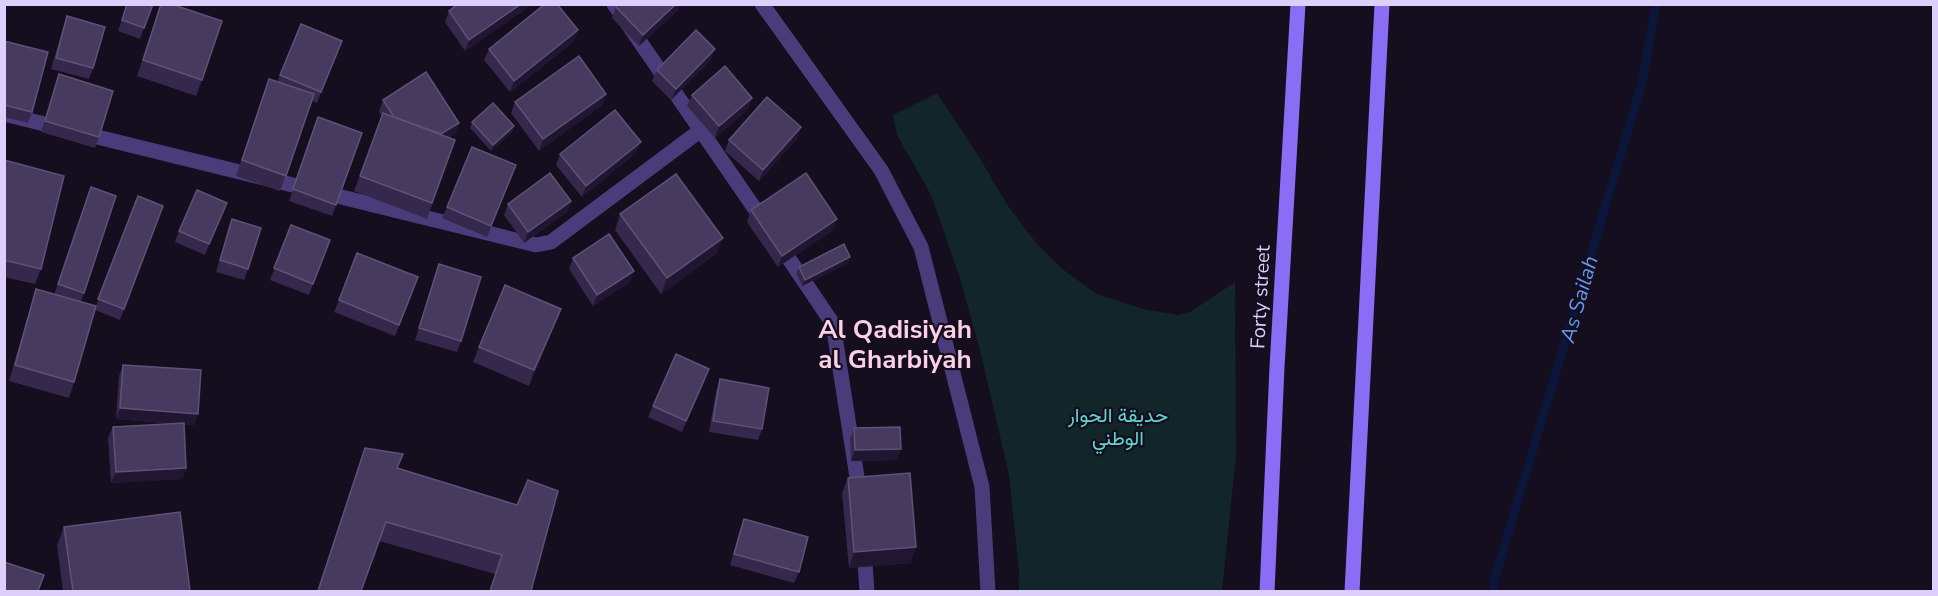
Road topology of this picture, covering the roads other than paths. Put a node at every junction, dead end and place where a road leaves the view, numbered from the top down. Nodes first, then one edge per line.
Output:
1 (614, 4) edge
2 (762, 4) edge
3 (1298, 4) edge
4 (1382, 4) edge
5 (4, 114) edge
6 (701, 129) junction
7 (861, 515) edge
8 (863, 537) edge
9 (867, 591) edge
10 (988, 591) edge
11 (1267, 591) edge
12 (1352, 591) edge

1 - 6 street
2 - 10 street
3 - 11 main road, Forty street
4 - 12 main road
5 - 6 street
6 - 7 street
8 - 9 street

